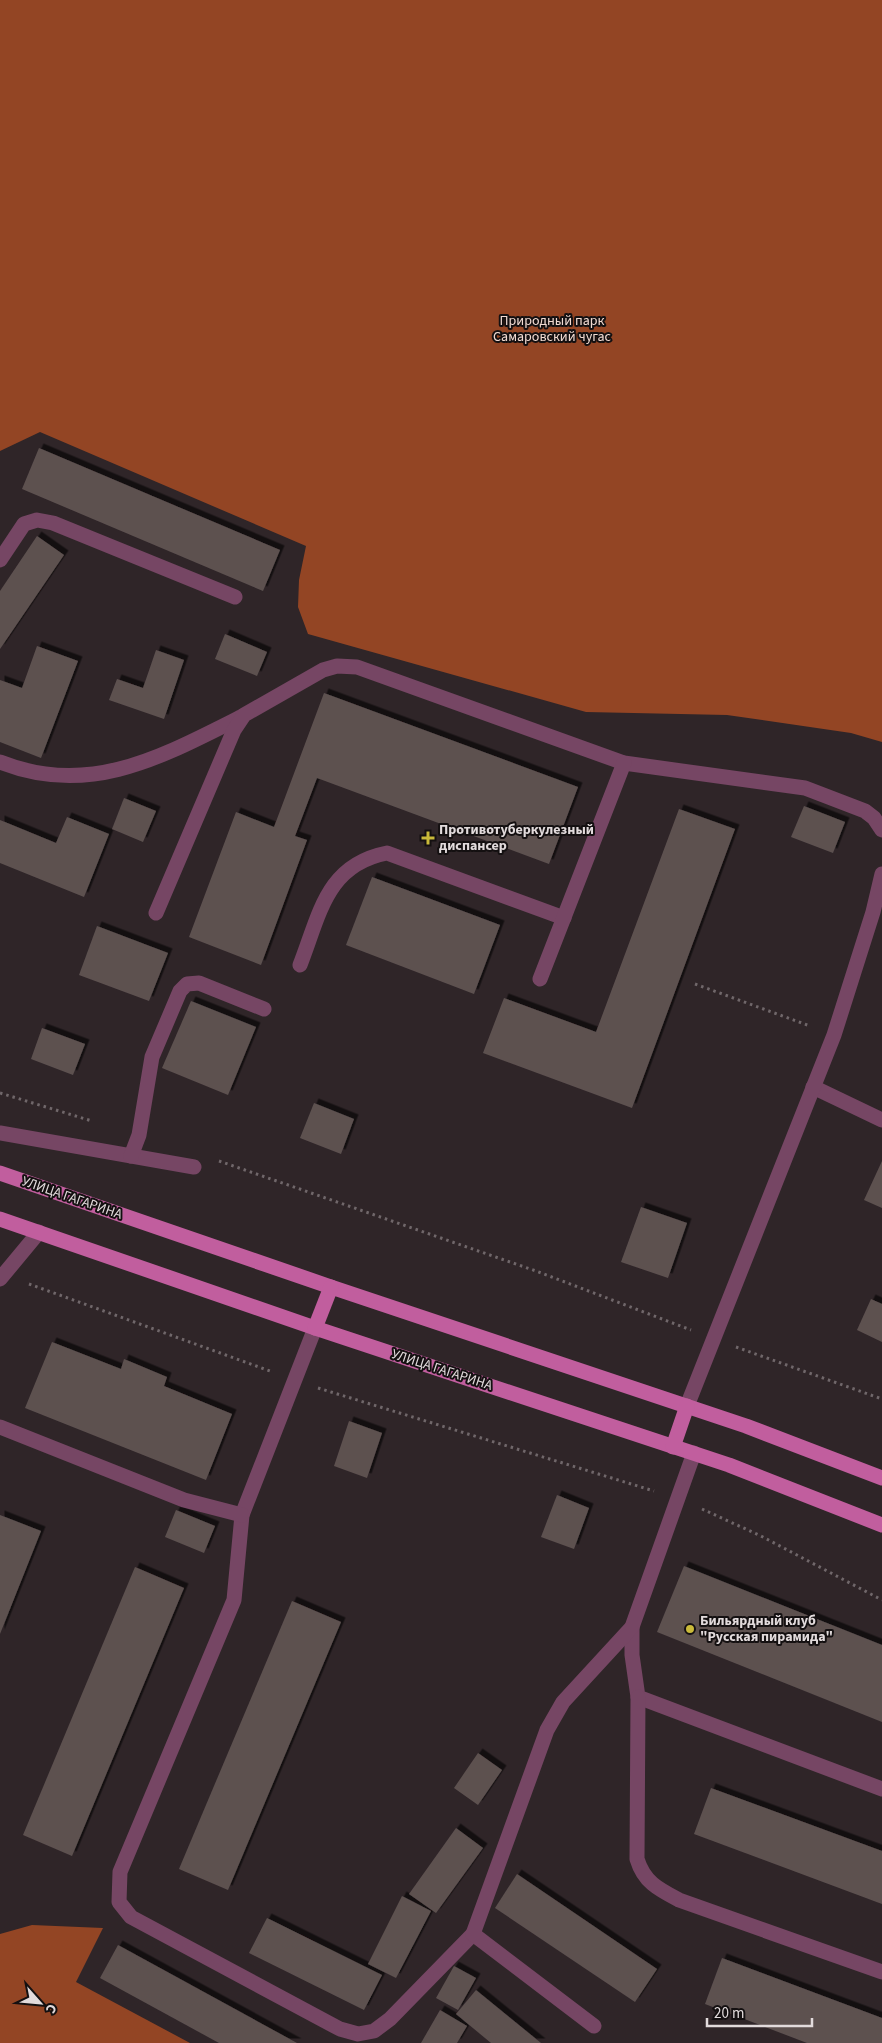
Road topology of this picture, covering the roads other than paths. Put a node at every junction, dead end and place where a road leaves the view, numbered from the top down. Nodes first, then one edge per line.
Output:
1 (0, 560) edge
2 (235, 597) dead end
3 (244, 715) junction
4 (0, 762) edge
5 (624, 764) junction
6 (882, 830) edge
7 (882, 874) edge
8 (156, 913) dead end
9 (878, 914) edge
10 (564, 918) junction
11 (300, 965) dead end
12 (540, 979) dead end
13 (264, 1009) dead end
14 (813, 1087) junction
15 (882, 1120) edge
16 (0, 1133) edge
17 (130, 1156) junction
18 (194, 1167) dead end
19 (0, 1173) edge
20 (0, 1219) edge
21 (39, 1232) junction
22 (2, 1277) edge
23 (331, 1288) junction
24 (315, 1328) junction
25 (687, 1406) junction
26 (0, 1427) edge
27 (673, 1447) junction
28 (694, 1454) junction
29 (882, 1478) edge
30 (242, 1515) junction
31 (882, 1525) edge
32 (632, 1627) junction
33 (638, 1697) junction
34 (882, 1789) edge
35 (473, 1934) junction
36 (882, 1972) edge
37 (594, 2026) dead end

1 - 2 lane
3 - 4 lane
3 - 5 lane
3 - 8 lane
5 - 6 lane
5 - 10 lane
7 - 9 lane
9 - 14 lane
10 - 11 lane
10 - 12 lane
13 - 17 lane
14 - 15 lane
14 - 25 lane
16 - 17 lane
17 - 18 lane
19 - 23 main road, УЛИЦА ГАГАРИНА
20 - 21 main road, УЛИЦА ГАГАРИНА
21 - 22 lane
21 - 24 main road, УЛИЦА ГАГАРИНА
23 - 24 main road
23 - 25 main road, УЛИЦА ГАГАРИНА
24 - 27 main road, УЛИЦА ГАГАРИНА
24 - 30 lane
25 - 27 main road
25 - 29 main road, УЛИЦА ГАГАРИНА
26 - 30 lane
27 - 28 main road, УЛИЦА ГАГАРИНА
28 - 31 main road, УЛИЦА ГАГАРИНА
28 - 32 lane
30 - 35 lane
32 - 33 lane
32 - 35 lane
33 - 34 lane
33 - 36 lane
35 - 37 lane

